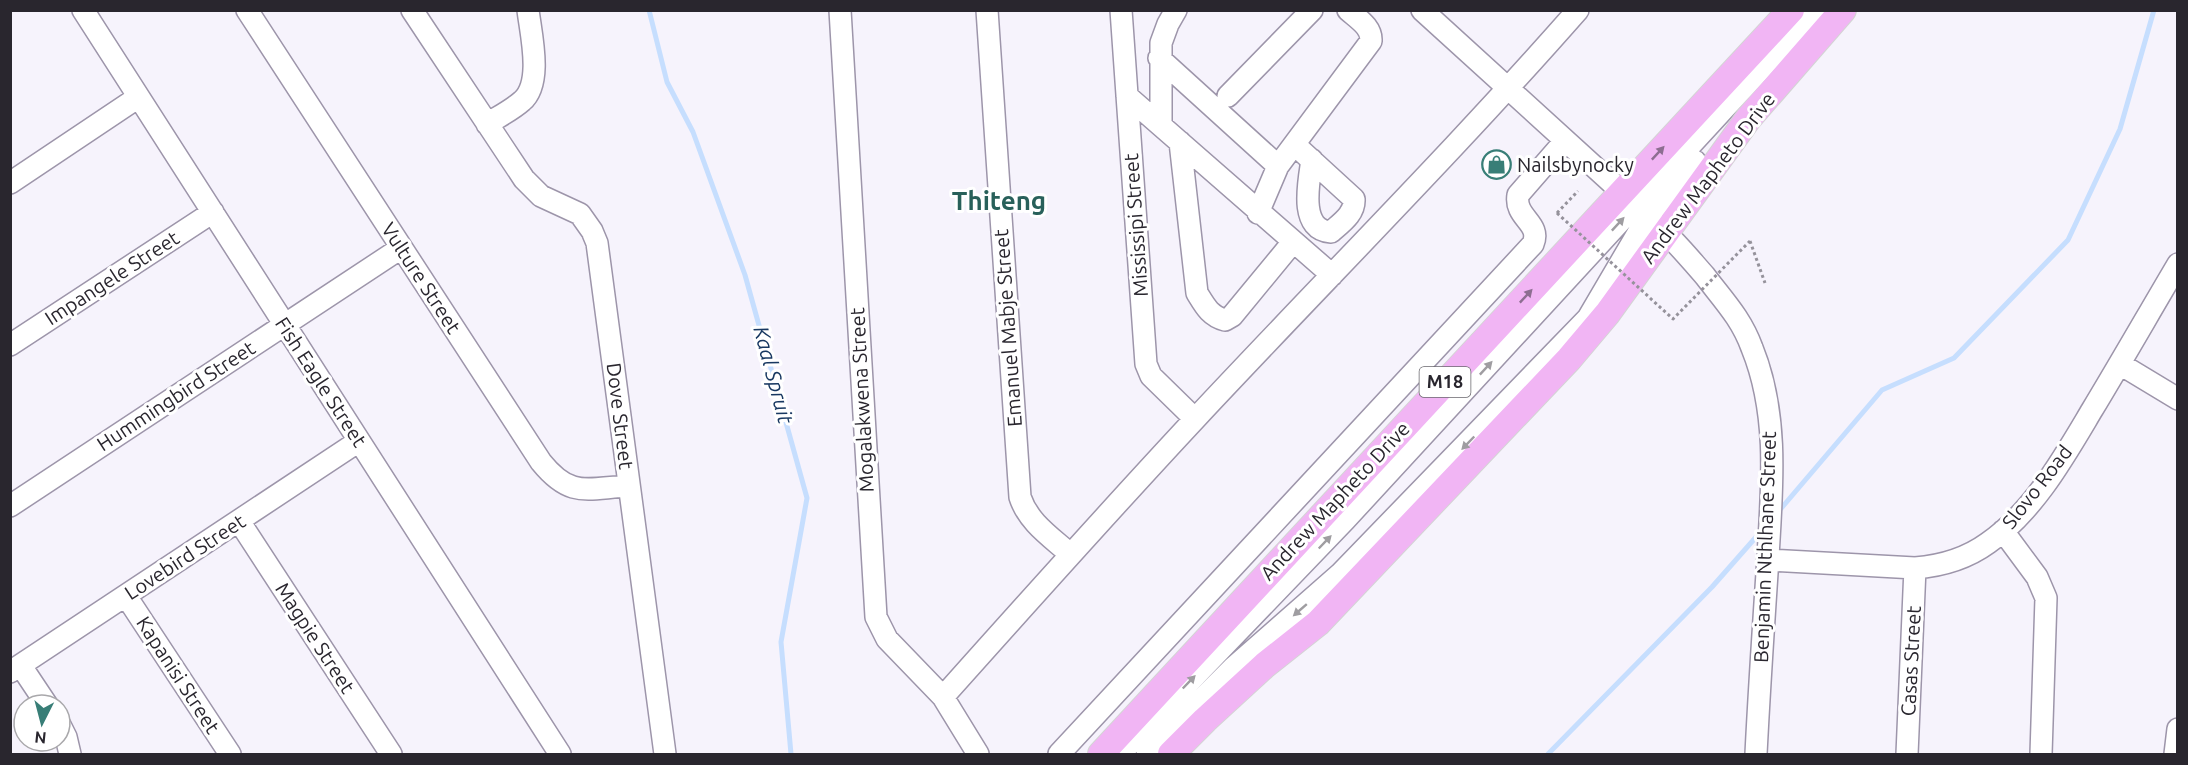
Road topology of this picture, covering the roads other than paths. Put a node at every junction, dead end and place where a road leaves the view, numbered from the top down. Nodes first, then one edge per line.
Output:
1 (83, 10) edge
2 (248, 10) edge
3 (412, 10) edge
4 (528, 10) edge
5 (840, 10) edge
6 (987, 10) edge
7 (1121, 10) edge
8 (1176, 10) edge
9 (1312, 10) edge
10 (1348, 10) edge
11 (1422, 10) edge
12 (1578, 10) edge
13 (1791, 10) edge
14 (1815, 10) edge
15 (1824, 10) edge
16 (1843, 10) edge
17 (1159, 58) junction
18 (1509, 89) junction
19 (1127, 96) junction
20 (1228, 96) dead end
21 (137, 98) junction
22 (487, 124) junction
23 (1161, 125) junction
24 (1565, 141) junction
25 (1180, 142) junction
26 (1295, 145) junction
27 (1312, 160) dead end
28 (1278, 166) junction
29 (10, 183) edge
30 (1643, 211) junction
31 (213, 212) junction
32 (1258, 213) junction
33 (1293, 242) junction
34 (401, 248) junction
35 (2178, 264) edge
36 (1332, 275) junction
37 (284, 325) junction
38 (10, 345) edge
39 (2120, 364) junction
40 (2178, 399) edge
41 (1196, 418) junction
42 (359, 441) junction
43 (629, 486) junction
44 (10, 506) edge
45 (239, 521) junction
46 (2003, 531) junction
47 (1070, 554) junction
48 (1768, 556) junction
49 (1915, 568) junction
50 (126, 596) junction
51 (16, 669) edge
52 (37, 693) edge
53 (944, 697) junction
54 (2178, 729) edge
55 (230, 754) edge
56 (391, 754) edge
57 (560, 754) edge
58 (665, 754) edge
59 (978, 754) edge
60 (1059, 754) edge
61 (1101, 754) edge
62 (1120, 754) edge
63 (1147, 754) edge
64 (1171, 754) edge
65 (1756, 754) edge
66 (1907, 754) edge
67 (2041, 754) edge
68 (2175, 754) edge

1 - 21 street, Fish Eagle Street
2 - 34 street, Vulture Street
3 - 22 street, Dove Street
4 - 22 street
5 - 53 street, Mogalakwena Street
6 - 47 street, Emanuel Mabje Street
7 - 19 street, Mississipi Street
8 - 17 street
9 - 20 street
10 - 26 street
11 - 18 street, Benjamin Nthlhane Street
12 - 18 street
30 -> 13 main road, Andrew Mapheto Drive / M18
14 - 30 street
15 - 30 street
16 - 30 main road, Andrew Mapheto Drive / M18
17 - 23 street
17 - 28 street
18 - 24 street, Benjamin Nthlhane Street
18 - 36 street
19 - 23 street
19 - 41 street, Mississipi Street
21 - 29 street
21 - 31 street, Fish Eagle Street
22 - 43 street, Dove Street
23 - 25 street
24 - 30 street, Benjamin Nthlhane Street
24 - 60 street
25 - 32 street
25 - 33 street
26 - 27 street
26 - 28 street
28 - 32 street
30 - 48 street, Benjamin Nthlhane Street
61 -> 30 main road, Andrew Mapheto Drive / M18
62 -> 30 street
30 -> 63 street
30 - 64 main road, Andrew Mapheto Drive / M18
31 - 37 street, Fish Eagle Street
31 - 38 street, Impangele Street
32 - 33 street
33 - 36 street
34 - 37 street, Hummingbird Street
34 - 43 street, Vulture Street
35 - 39 street, Slovo Road
36 - 41 street
37 - 42 street, Fish Eagle Street
37 - 44 street, Hummingbird Street
39 - 40 street
39 - 46 street, Slovo Road
41 - 47 street
42 - 45 street, Lovebird Street
42 - 57 street, Fish Eagle Street
43 - 58 street, Dove Street
45 - 50 street, Lovebird Street
45 - 56 street, Magpie Street
46 - 49 street, Slovo Road
46 - 67 street
47 - 53 street
48 - 49 street, Slovo Road
48 - 65 street, Benjamin Nthlhane Street
49 - 66 street, Casas Street
50 - 51 street, Lovebird Street
50 - 55 street, Kapanisi Street
51 - 52 street
53 - 59 street, Mogalakwena Street
54 - 68 street

